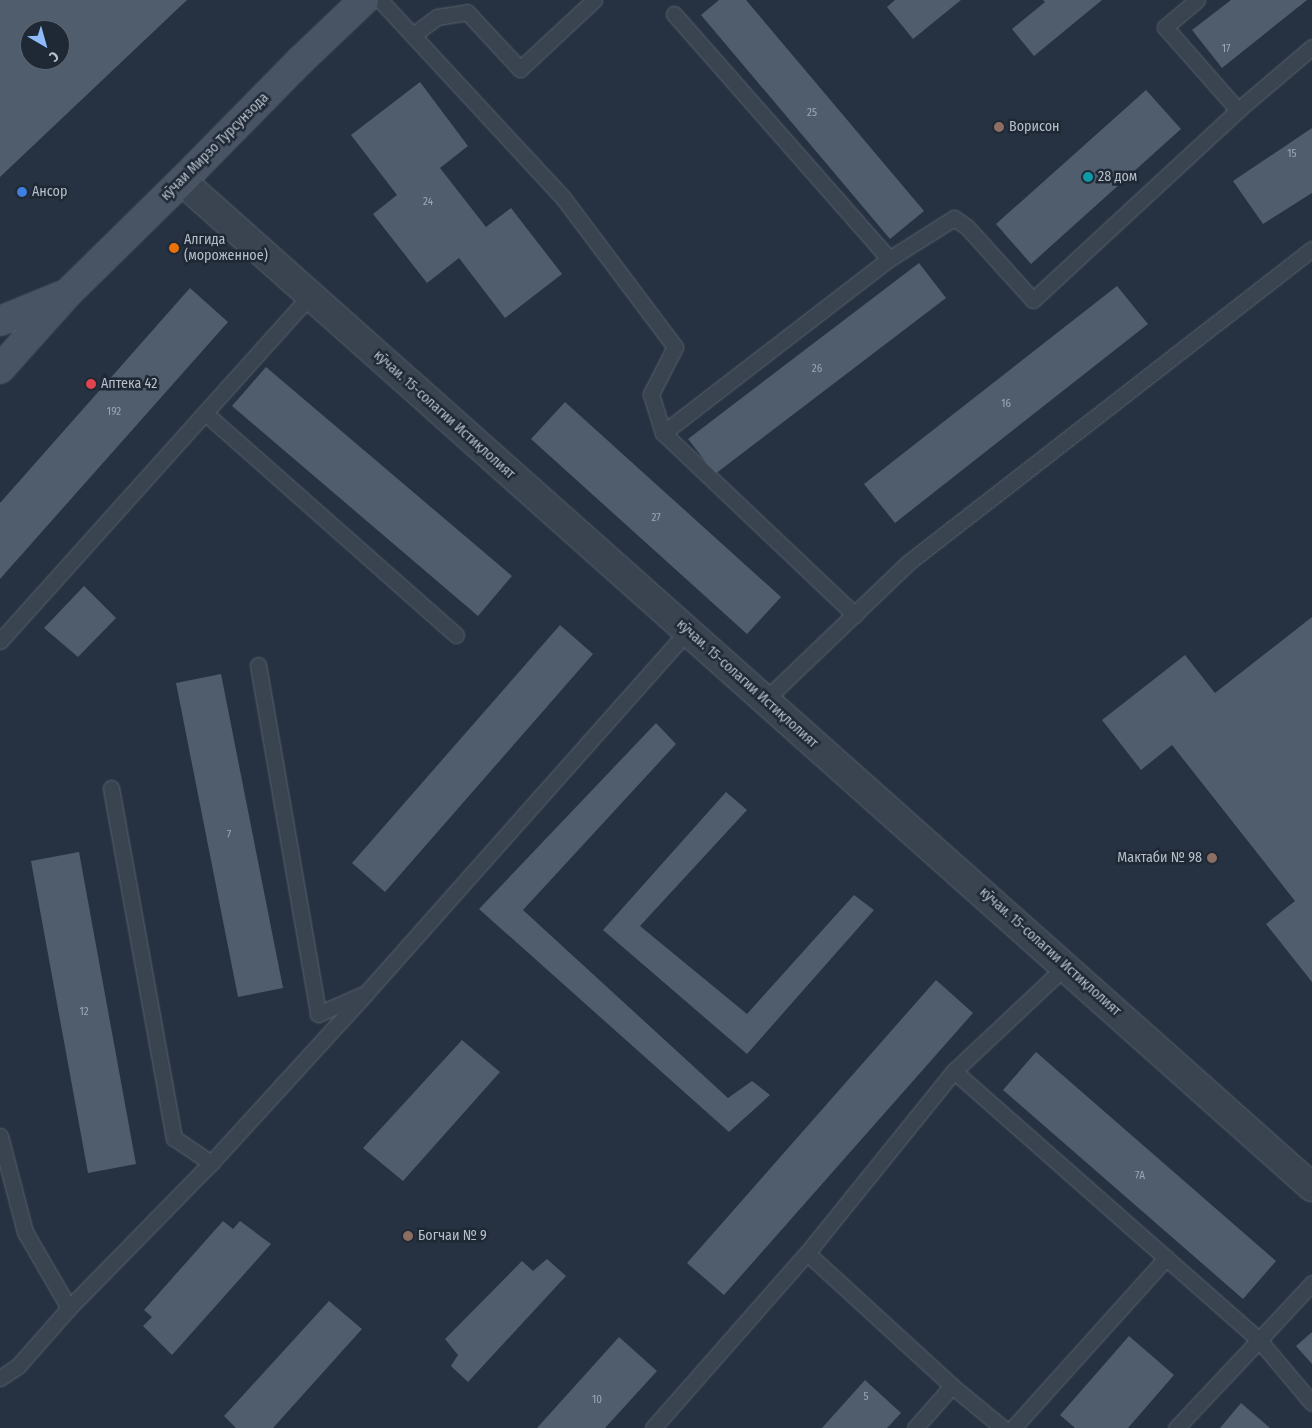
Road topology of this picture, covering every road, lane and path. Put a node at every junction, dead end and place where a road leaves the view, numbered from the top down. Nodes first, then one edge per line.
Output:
1 (364, 0) edge
2 (380, 0) edge
3 (594, 0) edge
4 (1197, 0) edge
5 (674, 14) dead end
6 (413, 35) junction
7 (1312, 47) edge
8 (1238, 110) junction
9 (182, 182) junction
10 (1312, 250) edge
11 (889, 259) junction
12 (67, 294) junction
13 (310, 296) junction
14 (0, 320) edge
15 (0, 369) edge
16 (205, 413) junction
17 (663, 433) junction
18 (855, 615) junction
19 (688, 631) junction
20 (456, 635) dead end
21 (0, 641) edge
22 (258, 665) dead end
23 (765, 700) junction
24 (111, 788) dead end
25 (1066, 966) junction
26 (367, 992) junction
27 (954, 1071) junction
28 (0, 1136) edge
29 (211, 1163) junction
30 (1312, 1187) edge
31 (807, 1253) junction
32 (1166, 1258) junction
33 (1312, 1283) edge
34 (69, 1308) junction
35 (1259, 1340) junction
36 (0, 1378) edge
37 (952, 1386) junction
38 (1312, 1402) edge
39 (653, 1428) edge
40 (915, 1428) edge
41 (1003, 1428) edge
42 (1013, 1428) edge
43 (1176, 1428) edge

1 - 9 main road, кӯчаи Мирзо Турсунзода
2 - 6 lane
3 - 6 lane
4 - 8 lane
5 - 11 lane
6 - 17 lane
7 - 8 lane
8 - 11 lane
9 - 12 main road, кӯчаи Мирзо Турсунзода
9 - 13 street, кӯчаи. 15-солагии Истиқлолият
10 - 18 lane
11 - 17 lane
12 - 14 main road, кӯчаи Мирзо Турсунзода
12 - 15 main road, кӯчаи Мирзо Турсунзода
13 - 16 lane
13 - 19 street, кӯчаи. 15-солагии Истиқлолият
16 - 20 lane
16 - 21 lane
17 - 18 lane
18 - 23 lane
19 - 23 street, кӯчаи. 15-солагии Истиқлолият
19 - 26 lane
22 - 26 lane
23 - 25 street, кӯчаи. 15-солагии Истиқлолият
24 - 29 lane
25 - 27 lane
25 - 30 street, кӯчаи. 15-солагии Истиқлолият
26 - 29 lane
27 - 31 lane
27 - 32 lane
28 - 34 lane
29 - 34 lane
31 - 37 lane
31 - 39 lane
32 - 35 lane
32 - 42 lane
33 - 35 lane
34 - 36 lane
35 - 38 lane
35 - 43 lane
37 - 40 lane
37 - 41 lane

